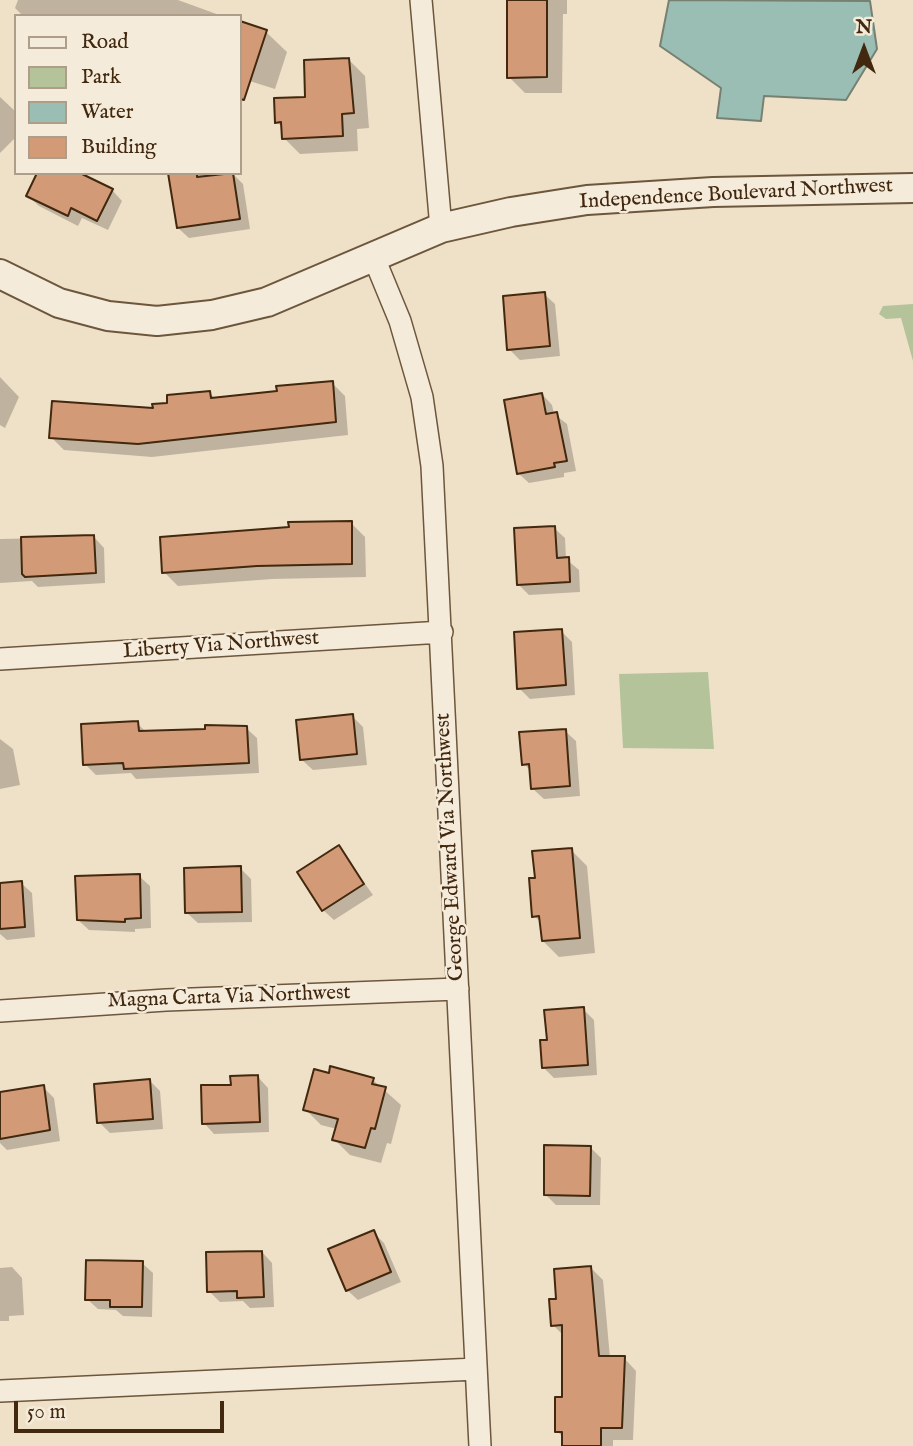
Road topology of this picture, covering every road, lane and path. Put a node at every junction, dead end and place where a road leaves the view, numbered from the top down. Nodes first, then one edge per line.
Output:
1 (421, 0) edge
2 (913, 187) edge
3 (441, 228) junction
4 (374, 258) junction
5 (0, 274) edge
6 (442, 632) junction
7 (0, 659) edge
8 (458, 989) junction
9 (0, 1011) edge
10 (476, 1369) junction
11 (0, 1391) edge
12 (480, 1446) edge

1 - 3 street
2 - 3 street, Independence Boulevard Northwest
3 - 4 street, Independence Boulevard Northwest
4 - 5 street, Independence Boulevard Northwest
4 - 6 street, George Edward Via Northwest
6 - 7 street, Liberty Via Northwest
6 - 8 street, George Edward Via Northwest
8 - 9 street, Magna Carta Via Northwest
8 - 10 street, George Edward Via Northwest
10 - 11 street
10 - 12 street, George Edward Via Northwest

